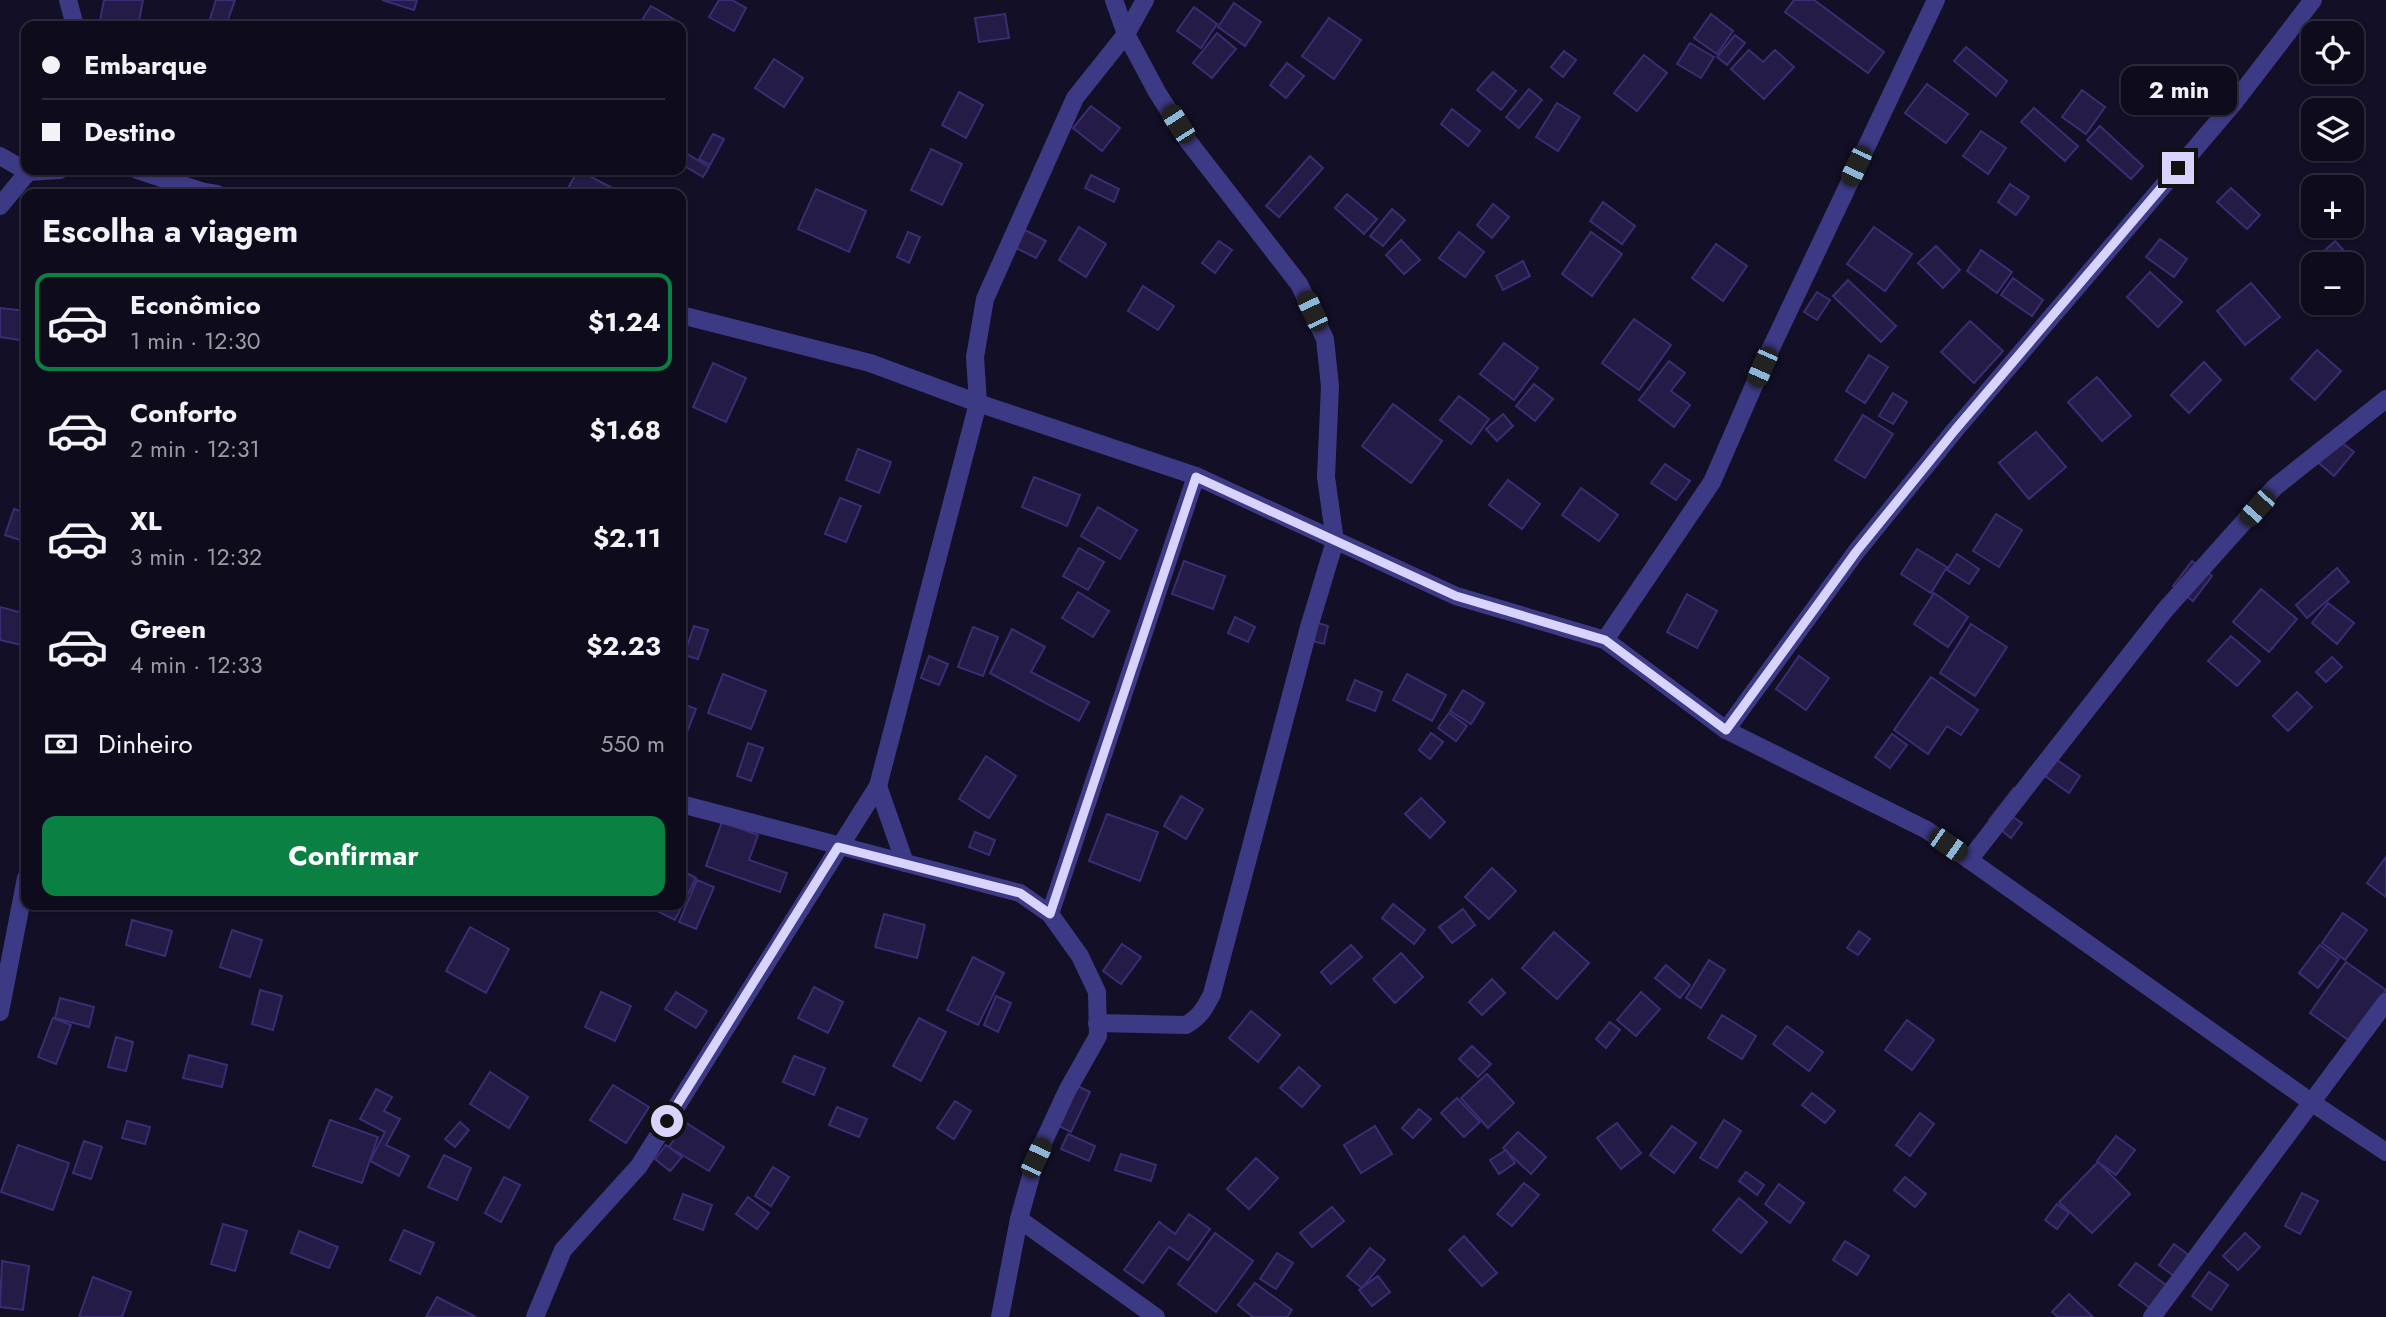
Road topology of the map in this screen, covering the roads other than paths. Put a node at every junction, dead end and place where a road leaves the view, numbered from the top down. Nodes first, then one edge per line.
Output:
1 (68, 0) edge
2 (1114, 0) edge
3 (1145, 0) edge
4 (1936, 0) edge
5 (2312, 0) edge
6 (74, 21) edge
7 (1126, 34) junction
8 (0, 156) edge
9 (21, 168) edge
10 (26, 175) edge
11 (152, 175) edge
12 (193, 189) edge
13 (0, 206) edge
14 (686, 316) edge
15 (2386, 400) edge
16 (978, 404) junction
17 (1196, 477) junction
18 (1335, 541) junction
19 (1605, 640) junction
20 (1726, 730) junction
21 (877, 786) junction
22 (686, 805) edge
23 (838, 847) junction
24 (1969, 860) junction
25 (905, 863) junction
26 (21, 904) edge
27 (1050, 914) junction
28 (2386, 1002) edge
29 (0, 1013) edge
30 (1097, 1023) junction
31 (2311, 1102) junction
32 (2386, 1152) edge
33 (1018, 1219) junction
34 (535, 1317) edge
35 (1000, 1317) edge
36 (1156, 1317) edge
37 (2152, 1317) edge

1 - 6 street
2 - 7 street
3 - 7 street
4 - 19 street
5 - 20 street
7 - 16 street
7 - 18 street
8 - 9 street
10 - 13 street
11 - 12 street
14 - 16 street
15 - 24 street
16 - 17 street
16 - 21 street
17 - 18 street
17 - 27 street
18 - 19 street
18 - 30 street
19 - 20 street
20 - 24 street
21 - 23 street
21 - 25 street
22 - 23 street
23 - 25 street
23 - 34 street
24 - 31 street
25 - 27 street
26 - 29 street
27 - 30 street
28 - 31 street
30 - 33 street
31 - 32 street
31 - 37 street
33 - 35 street
33 - 36 street

